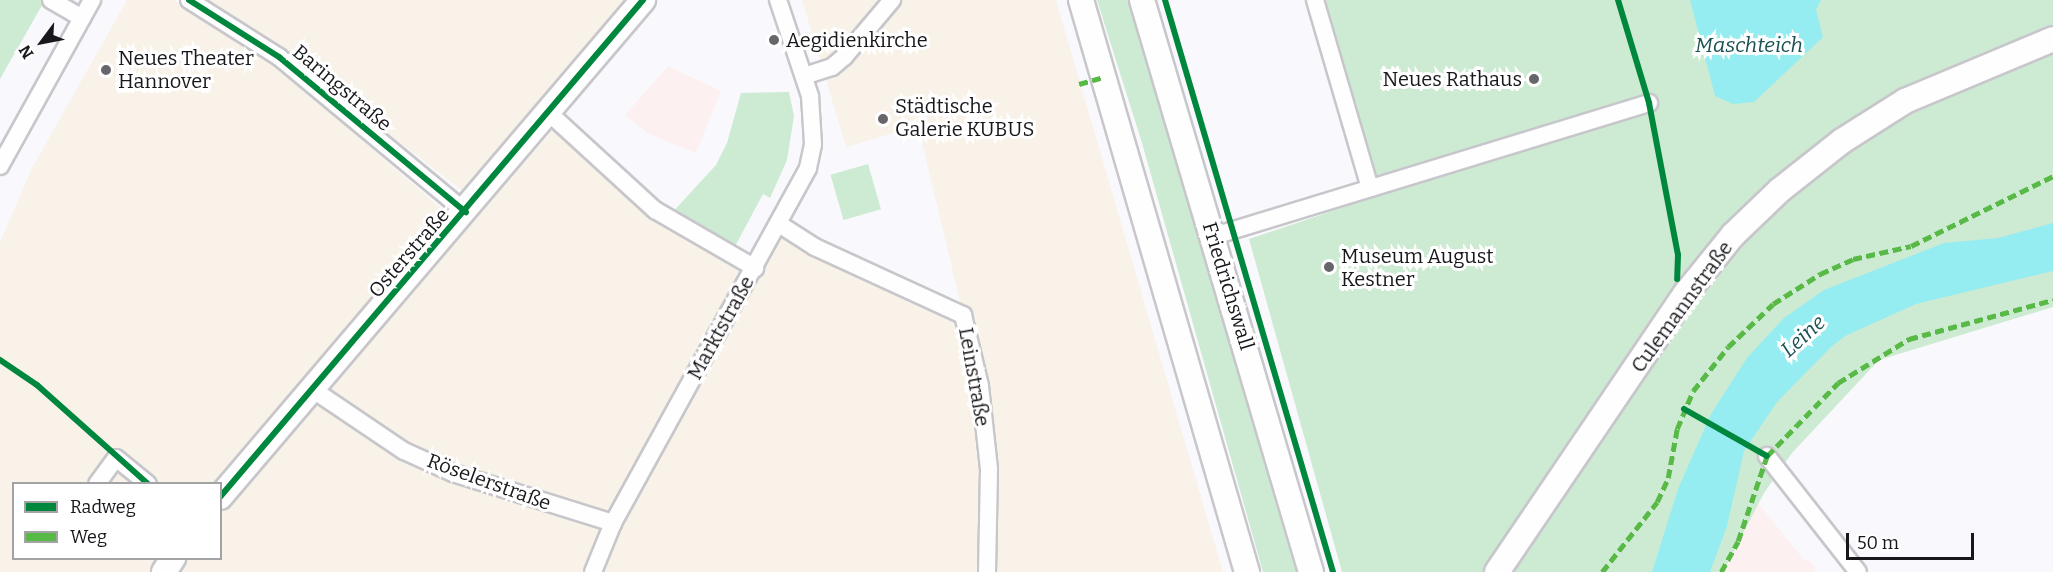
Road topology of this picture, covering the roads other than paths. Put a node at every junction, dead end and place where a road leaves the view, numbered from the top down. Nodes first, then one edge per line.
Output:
1 (51, 0) edge
2 (92, 0) edge
3 (189, 0) edge
4 (642, 0) edge
5 (778, 0) edge
6 (892, 0) edge
7 (1081, 0) edge
8 (1142, 0) edge
9 (1315, 0) edge
10 (82, 18) junction
11 (2053, 39) edge
12 (804, 76) junction
13 (1650, 103) dead end
14 (549, 113) junction
15 (0, 166) edge
16 (1370, 189) junction
17 (466, 212) junction
18 (779, 224) junction
19 (1214, 236) junction
20 (755, 268) junction
21 (312, 389) junction
22 (1767, 456) dead end
23 (98, 482) edge
24 (147, 482) edge
25 (222, 495) edge
26 (613, 523) junction
27 (593, 572) edge
28 (987, 572) edge
29 (1247, 572) edge
30 (1311, 572) edge
31 (1497, 572) edge
32 (1858, 572) edge

1 - 10 street
2 - 10 street
3 - 17 street, Baringstraße
4 - 14 street, Osterstraße
5 - 12 street, Marktstraße
6 - 12 street
7 - 29 street
8 - 19 street, Friedrichswall
9 - 16 street
10 - 15 street
11 - 31 street, Culemannstraße
12 - 18 street, Marktstraße
13 - 16 street
14 - 17 street, Osterstraße
14 - 20 street
16 - 19 street
17 - 21 street, Osterstraße
18 - 20 street, Marktstraße
18 - 28 street, Leinstraße
19 - 30 street, Friedrichswall
20 - 26 street, Marktstraße
21 - 25 street, Osterstraße
21 - 26 street, Röselerstraße
22 - 32 street
23 - 24 street
26 - 27 street, Marktstraße

